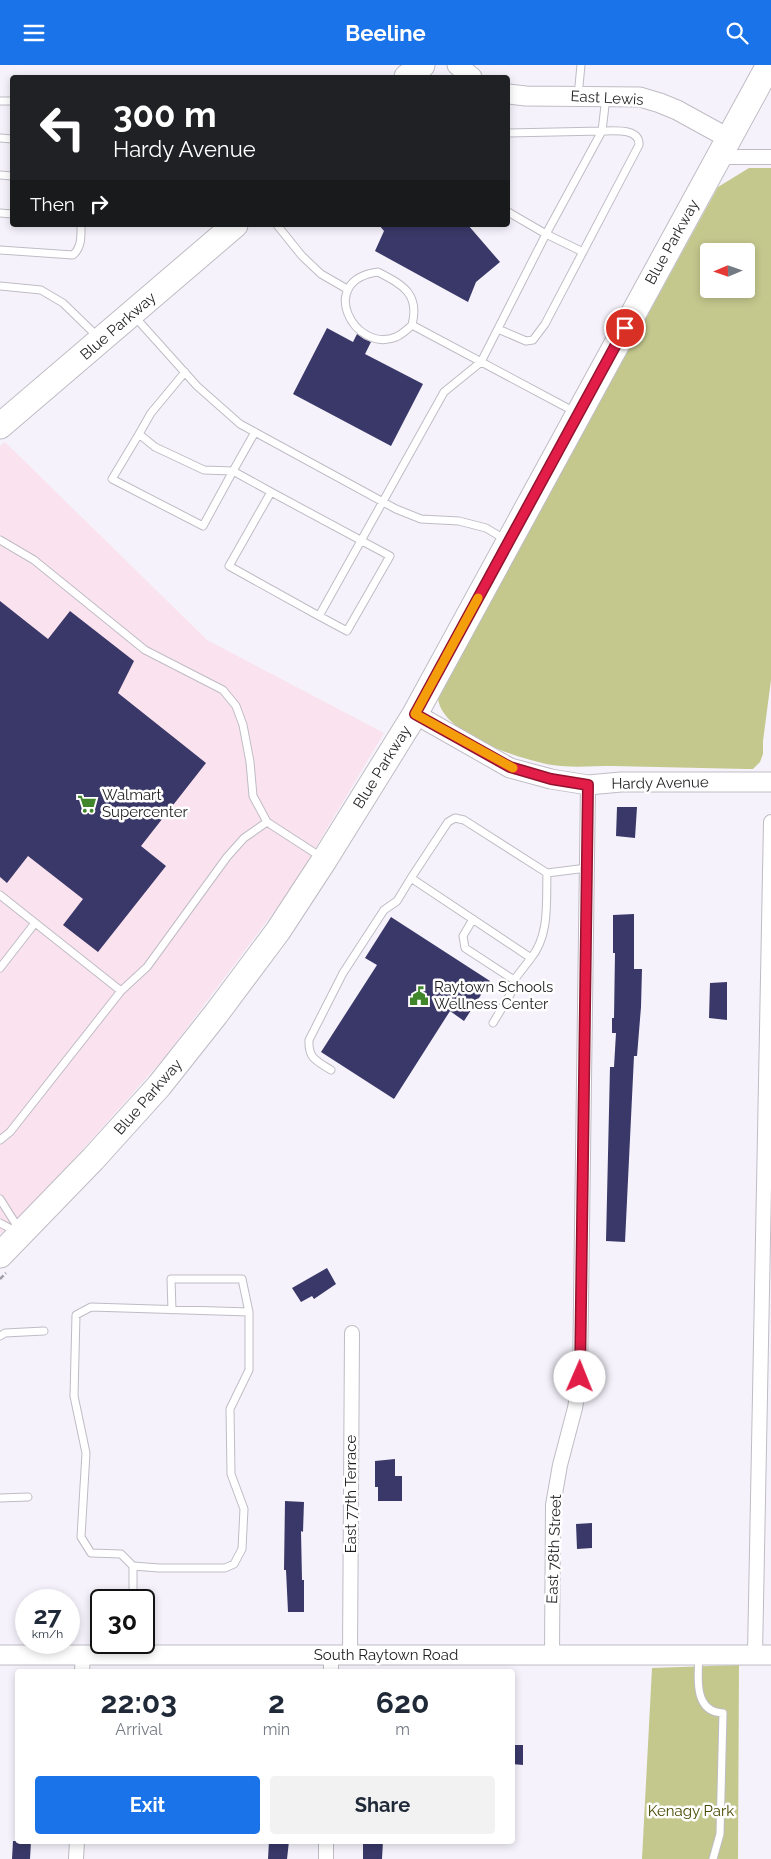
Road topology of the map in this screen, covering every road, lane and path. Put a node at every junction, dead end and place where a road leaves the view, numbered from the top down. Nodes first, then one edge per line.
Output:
1 (422, 65) edge
2 (457, 65) edge
3 (581, 65) edge
4 (768, 65) edge
5 (410, 75) edge
6 (470, 75) edge
7 (510, 93) edge
8 (578, 96) junction
9 (606, 97) junction
10 (602, 131) junction
11 (510, 133) edge
12 (724, 147) junction
13 (771, 157) edge
14 (510, 213) edge
15 (81, 227) edge
16 (233, 227) edge
17 (279, 227) edge
18 (546, 234) junction
19 (0, 249) edge
20 (583, 252) junction
21 (0, 286) edge
22 (347, 289) junction
23 (132, 313) junction
24 (412, 325) junction
25 (498, 329) junction
26 (101, 340) junction
27 (481, 362) junction
28 (185, 372) junction
29 (578, 414) junction
30 (0, 426) edge
31 (255, 433) junction
32 (139, 435) junction
33 (233, 471) junction
34 (271, 492) junction
35 (383, 501) junction
36 (0, 540) edge
37 (361, 541) junction
38 (509, 542) junction
39 (319, 616) junction
40 (415, 714) junction
41 (771, 782) edge
42 (588, 785) junction
43 (267, 822) junction
44 (771, 823) edge
45 (325, 859) junction
46 (587, 868) junction
47 (547, 873) junction
48 (411, 878) junction
49 (0, 895) edge
50 (473, 919) junction
51 (34, 923) junction
52 (531, 958) junction
53 (0, 968) edge
54 (514, 980) junction
55 (120, 991) junction
56 (493, 1023) dead end
57 (331, 1070) dead end
58 (0, 1140) edge
59 (0, 1199) edge
60 (0, 1223) edge
61 (22, 1234) junction
62 (0, 1255) edge
63 (172, 1310) junction
64 (249, 1312) junction
65 (44, 1331) dead end
66 (352, 1333) dead end
67 (0, 1335) edge
68 (28, 1497) dead end
69 (0, 1498) edge
70 (133, 1566) junction
71 (132, 1589) edge
72 (155, 1651) edge
73 (114, 1654) edge
74 (0, 1655) edge
75 (350, 1655) junction
76 (552, 1655) junction
77 (699, 1655) junction
78 (763, 1655) edge
79 (82, 1663) edge
80 (331, 1663) edge
81 (77, 1844) edge
82 (326, 1844) edge
83 (76, 1859) edge
84 (326, 1859) edge
85 (713, 1859) edge

1 - 5 highway
2 - 6 main road
3 - 8 lane
4 - 12 highway, Blue Parkway
7 - 8 main road, East Lewis
8 - 9 main road, East Lewis
9 - 10 lane
9 - 12 main road, East Lewis
10 - 11 lane
10 - 18 lane
10 - 20 lane
12 - 13 street
12 - 29 highway, Blue Parkway
14 - 18 lane
15 - 19 lane
16 - 23 highway, Blue Parkway
17 - 22 lane
18 - 20 lane
18 - 25 lane
20 - 25 lane
21 - 26 lane
22 - 24 lane
22 - 24 lane
23 - 26 highway, Blue Parkway
23 - 28 lane
24 - 27 lane
25 - 27 lane
26 - 30 highway, Blue Parkway
27 - 29 lane
27 - 35 lane
28 - 31 lane
28 - 32 lane
29 - 38 highway, Blue Parkway
31 - 33 lane
31 - 35 lane
32 - 33 lane
32 - 33 lane
33 - 34 lane
34 - 37 lane
34 - 39 lane
35 - 37 lane
35 - 38 lane
36 - 43 lane
37 - 39 lane
37 - 39 lane
38 - 40 highway, Blue Parkway
40 - 42 main road, Hardy Avenue
40 - 45 highway, Blue Parkway
41 - 42 main road, Hardy Avenue
42 - 46 street, East 78th Street
43 - 45 lane
43 - 55 lane
44 - 78 street
45 - 61 highway, Blue Parkway
46 - 47 lane
46 - 76 street, East 78th Street
47 - 48 lane
47 - 52 lane
48 - 50 lane
48 - 57 lane
49 - 51 lane
50 - 52 lane
50 - 54 lane
51 - 53 lane
51 - 55 lane
52 - 54 lane
54 - 56 lane
55 - 58 lane
59 - 61 lane
60 - 61 lane
61 - 62 highway, Blue Parkway
63 - 64 lane
63 - 64 lane
63 - 70 lane
64 - 70 lane
65 - 67 lane
66 - 75 street, East 77th Terrace
68 - 69 lane
70 - 71 lane
72 - 80 main road, South Raytown Road
73 - 79 main road, South Raytown Road
74 - 79 main road, South Raytown Road
75 - 76 main road, South Raytown Road
75 - 80 main road, South Raytown Road
76 - 77 main road, South Raytown Road
77 - 78 main road, South Raytown Road
77 - 85 lane
81 - 83 street
82 - 84 street

